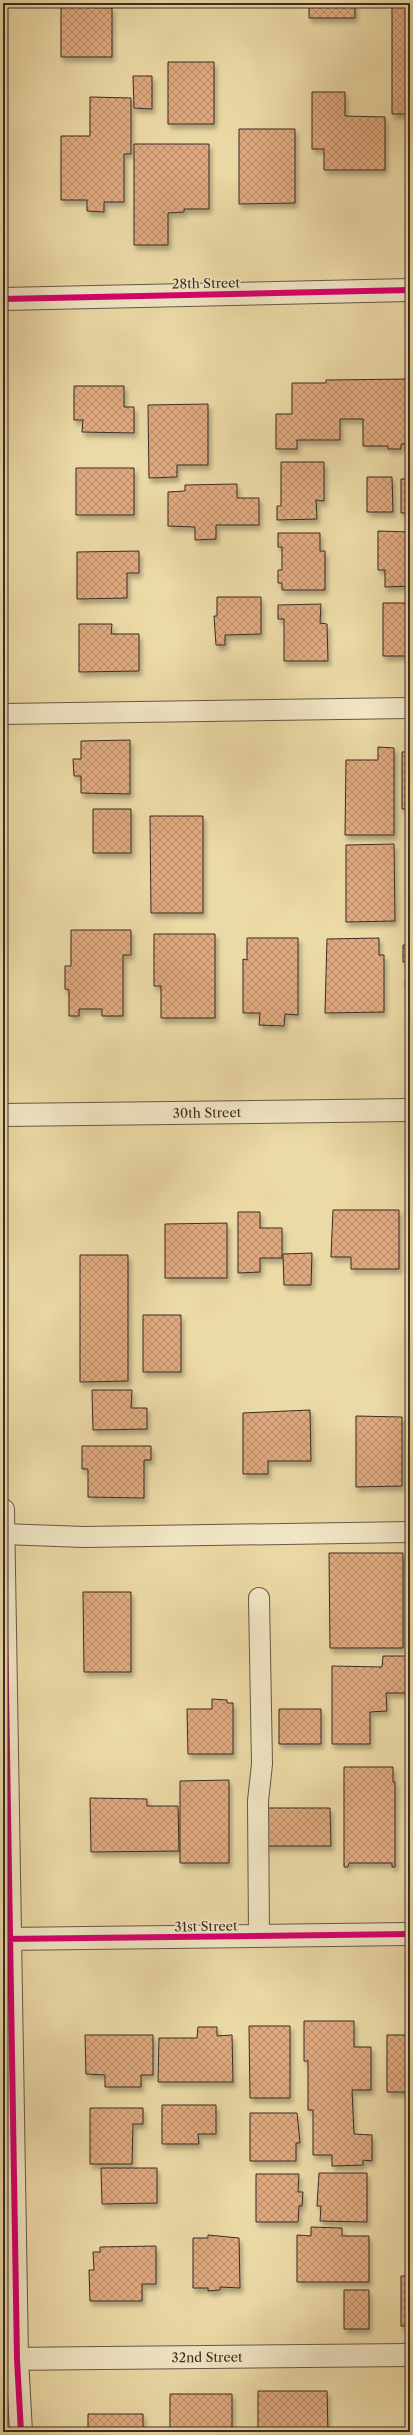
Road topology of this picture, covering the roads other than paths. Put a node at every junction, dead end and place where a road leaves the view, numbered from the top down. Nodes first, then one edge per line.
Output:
1 (410, 290) edge
2 (3, 298) edge
3 (410, 708) edge
4 (3, 714) edge
5 (410, 1110) edge
6 (3, 1115) edge
7 (3, 1510) edge
8 (410, 1532) edge
9 (3, 1534) edge
10 (259, 1598) dead end
11 (410, 1934) edge
12 (259, 1936) junction
13 (7, 1939) edge
14 (410, 2355) edge
15 (10, 2359) edge
16 (21, 2432) edge

1 - 2 street, 28th Street
3 - 4 lane
5 - 6 street, 30th Street
7 - 9 street
8 - 9 lane
9 - 13 street
10 - 12 lane
11 - 12 street, 31st Street
12 - 13 street, 31st Street
13 - 15 street
14 - 15 street, 32nd Street
15 - 16 street

